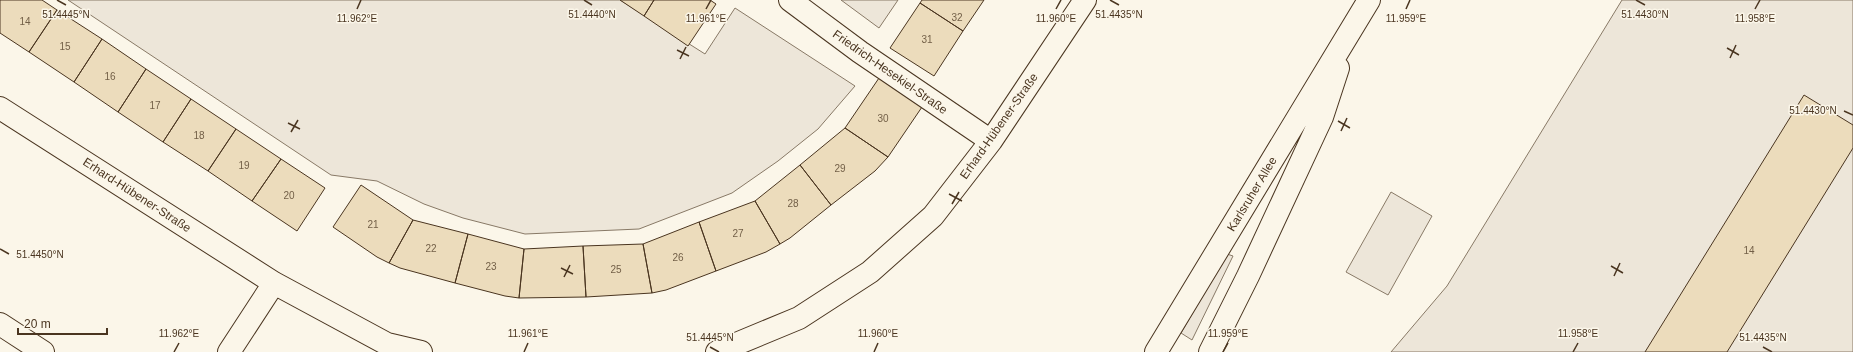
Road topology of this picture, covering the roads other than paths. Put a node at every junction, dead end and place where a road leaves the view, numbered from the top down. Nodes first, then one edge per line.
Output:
1 (790, 0) edge
2 (1085, 0) edge
3 (1369, 0) edge
4 (1347, 36) junction
5 (0, 108) edge
6 (991, 141) junction
7 (274, 283) junction
8 (0, 324) edge
9 (43, 352) edge
10 (230, 352) edge
11 (421, 352) edge
12 (717, 352) edge
13 (1156, 352) edge
14 (1210, 352) edge

1 - 6 street, Friedrich-Hesekiel-Straße
2 - 6 street, Erhard-Hübener-Straße
3 - 4 street, Karlsruher Allee
4 - 13 street, Karlsruher Allee
4 - 14 street, Karlsruher Allee
5 - 7 street, Erhard-Hübener-Straße
6 - 12 street, Erhard-Hübener-Straße
7 - 10 street
7 - 11 street, Erhard-Hübener-Straße
8 - 9 street

